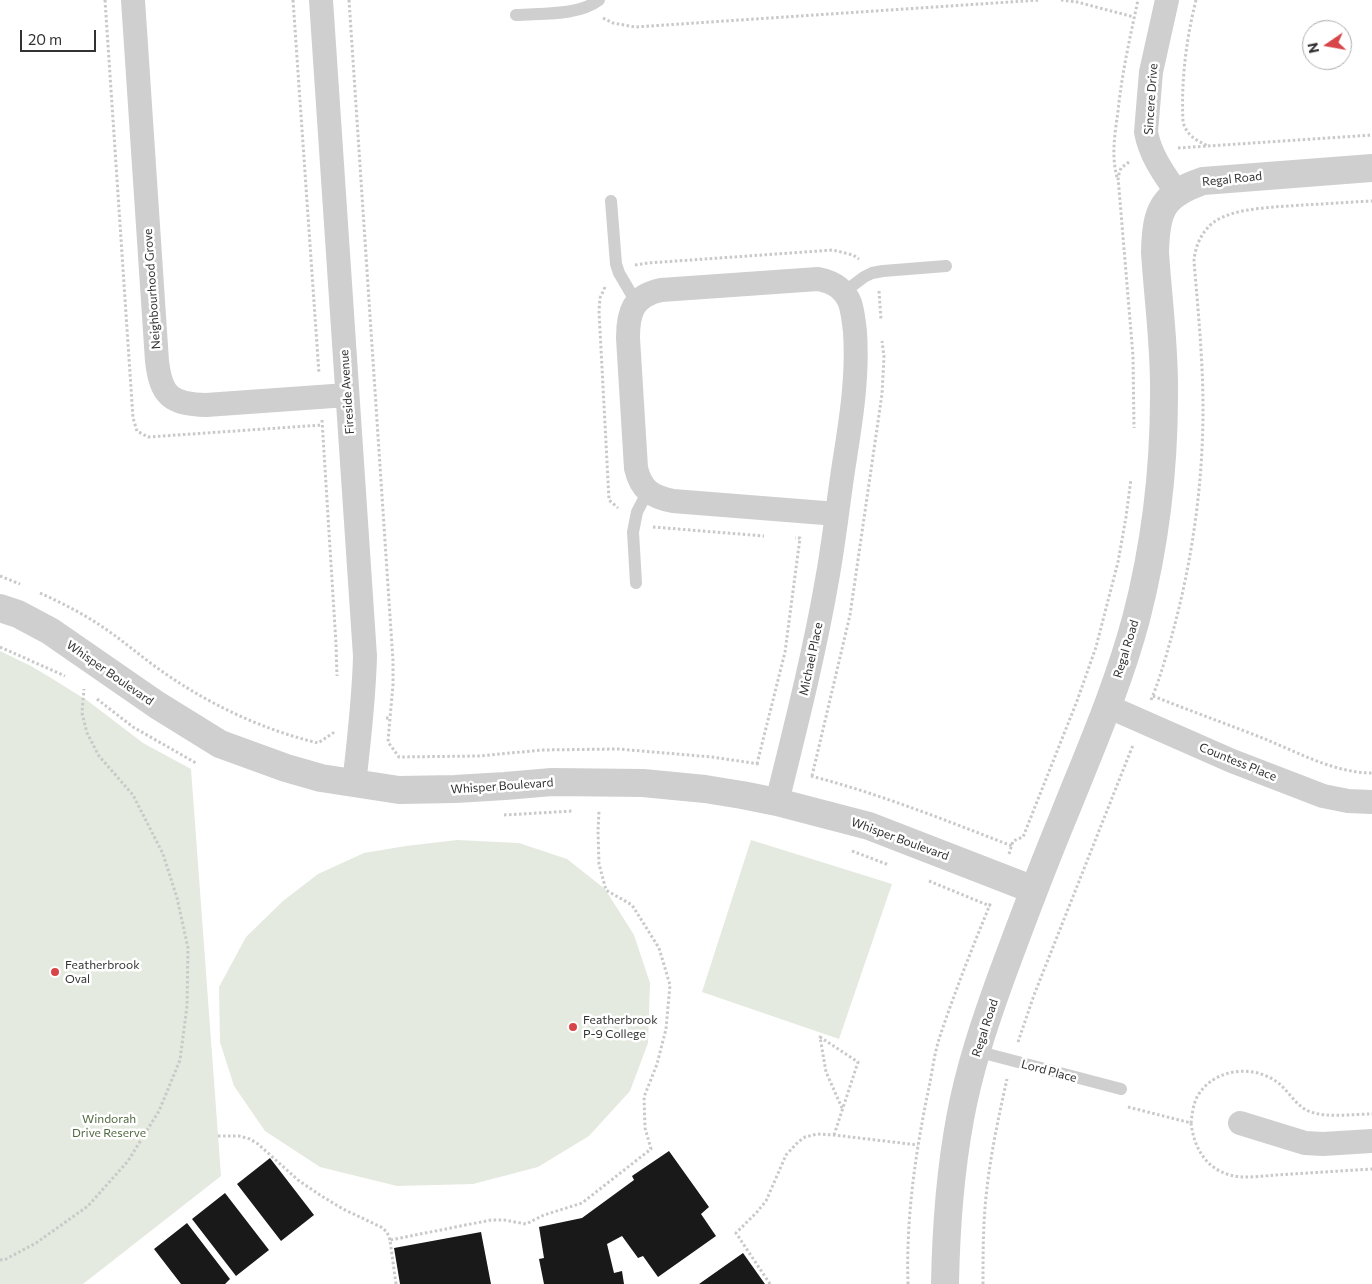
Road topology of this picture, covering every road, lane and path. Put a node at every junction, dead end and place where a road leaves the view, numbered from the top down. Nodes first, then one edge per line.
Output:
1 (133, 0) edge
2 (293, 0) edge
3 (321, 0) edge
4 (349, 0) edge
5 (1040, 0) edge
6 (1061, 0) edge
7 (1166, 0) edge
8 (1196, 0) edge
9 (596, 2) edge
10 (516, 15) dead end
11 (1134, 17) dead end
12 (1372, 135) edge
13 (1208, 146) junction
14 (1152, 152) junction
15 (1372, 168) edge
16 (1176, 193) junction
17 (611, 201) dead end
18 (946, 266) dead end
19 (619, 273) junction
20 (872, 273) junction
21 (844, 292) junction
22 (636, 302) junction
23 (881, 321) dead end
24 (882, 339) dead end
25 (347, 396) junction
26 (320, 397) junction
27 (1134, 433) dead end
28 (1132, 471) dead end
29 (648, 491) junction
30 (837, 514) junction
31 (635, 522) junction
32 (771, 536) dead end
33 (790, 538) dead end
34 (0, 576) edge
35 (636, 583) dead end
36 (21, 585) dead end
37 (38, 592) dead end
38 (0, 608) edge
39 (337, 678) dead end
40 (84, 689) dead end
41 (1153, 696) dead end
42 (1107, 706) junction
43 (362, 716) junction
44 (390, 718) junction
45 (757, 764) junction
46 (785, 770) junction
47 (1372, 773) edge
48 (812, 776) junction
49 (354, 784) junction
50 (777, 802) junction
51 (1372, 802) edge
52 (599, 811) dead end
53 (1012, 846) junction
54 (1001, 878) junction
55 (1034, 890) junction
56 (976, 1051) junction
57 (1121, 1090) dead end
58 (1124, 1106) dead end
59 (842, 1108) junction
60 (1372, 1114) edge
61 (1191, 1123) junction
62 (1240, 1123) dead end
63 (834, 1135) junction
64 (218, 1136) dead end
65 (1372, 1141) edge
66 (918, 1146) junction
67 (1372, 1169) edge
68 (390, 1240) junction
69 (0, 1260) edge
70 (396, 1284) edge
71 (770, 1284) edge
72 (908, 1284) edge
73 (945, 1284) edge

1 - 26 street, Neighbourhood Grove
2 - 26 path
3 - 25 street, Fireside Avenue
4 - 44 path
5 - 9 path
6 - 11 path
7 - 14 street, Sincere Drive
8 - 13 path
9 - 10 lane
12 - 13 path
13 - 14 path
14 - 16 street, Sincere Drive
14 - 27 path
15 - 16 street, Regal Road
16 - 42 street, Regal Road
17 - 19 lane
18 - 20 lane
19 - 20 path
19 - 22 lane
19 - 31 path
20 - 21 lane
20 - 23 path
21 - 22 street
21 - 30 street, Michael Place
22 - 29 street
24 - 48 path
25 - 26 street, Neighbourhood Grove
25 - 43 street, Fireside Avenue
26 - 39 path
28 - 53 path
29 - 30 street
29 - 31 lane
30 - 46 street, Michael Place
31 - 32 path
31 - 35 lane
33 - 45 path
34 - 36 path
37 - 43 path
38 - 49 street, Whisper Boulevard
40 - 69 path
41 - 47 path
42 - 51 street, Countess Place
42 - 55 street, Regal Road
43 - 44 path
43 - 49 street, Fireside Avenue
44 - 45 path
45 - 46 path
46 - 48 path
46 - 50 street, Michael Place
48 - 53 path
49 - 50 street, Whisper Boulevard
50 - 54 street, Whisper Boulevard
52 - 68 path
53 - 54 path
54 - 55 street, Whisper Boulevard
54 - 66 path
55 - 56 street, Regal Road
56 - 57 lane, Lord Place
56 - 73 street, Regal Road
58 - 61 path
59 - 59 path
59 - 63 path
60 - 61 path
61 - 67 path
62 - 65 street
63 - 66 path
63 - 71 path
64 - 68 path
66 - 72 path
68 - 70 path

